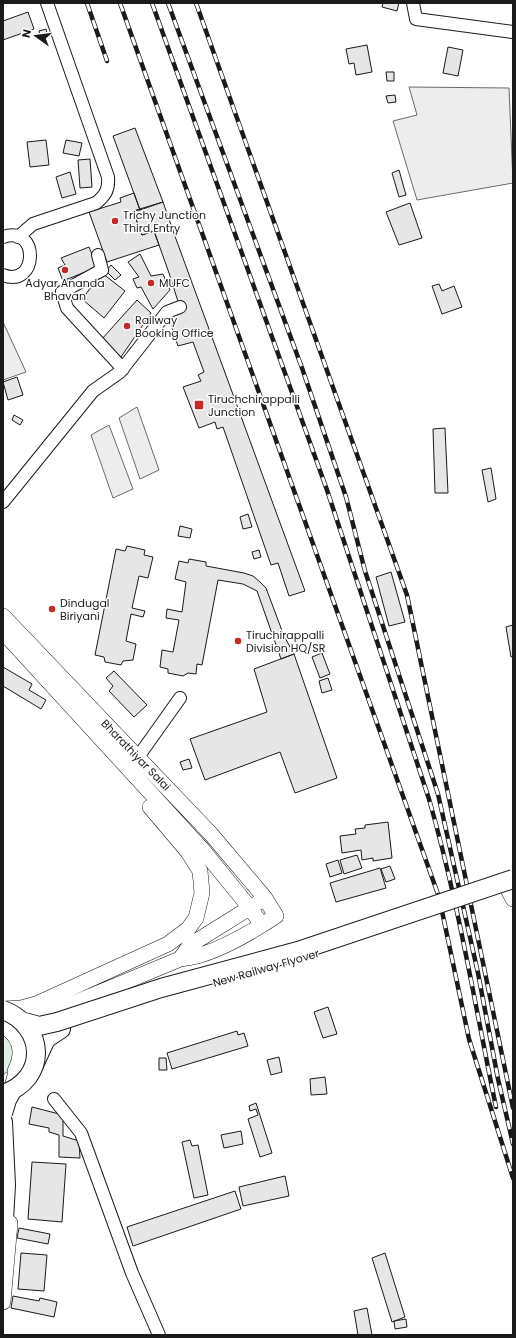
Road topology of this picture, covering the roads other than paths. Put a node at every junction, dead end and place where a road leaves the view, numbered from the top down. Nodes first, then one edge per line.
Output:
1 (47, 3) edge
2 (413, 3) edge
3 (513, 32) edge
4 (3, 237) edge
5 (18, 237) junction
6 (98, 255) dead end
7 (3, 275) edge
8 (180, 307) dead end
9 (122, 369) junction
10 (3, 502) edge
11 (3, 616) edge
12 (3, 632) edge
13 (180, 698) dead end
14 (138, 757) junction
15 (132, 774) junction
16 (510, 887) edge
17 (265, 898) junction
18 (250, 908) junction
19 (262, 925) junction
20 (180, 959) junction
21 (3, 1009) edge
22 (49, 1014) junction
23 (25, 1022) junction
24 (3, 1023) edge
25 (3, 1026) edge
26 (25, 1060) junction
27 (6, 1088) edge
28 (54, 1099) dead end
29 (3, 1113) edge
30 (3, 1122) edge
31 (3, 1238) edge
32 (3, 1302) edge
33 (159, 1335) edge

1 - 5 street
2 - 3 street
4 - 5 street
5 - 7 street
6 - 9 street
8 - 9 street
9 - 10 street
11 - 14 main road, Bharathiyar Salai
12 - 15 main road, Bharathiyar Salai
13 - 14 street
14 - 17 main road, Bharathiyar Salai
15 - 18 main road, Bharathiyar Salai
15 - 21 main road
16 - 23 highway, New Railway Flyover, bridge
16 - 26 highway, New Railway Flyover, bridge
17 - 18 main road
17 - 19 main road, Bharathiyar Salai
18 - 19 main road, Bharathiyar Salai
18 - 20 main road
19 - 20 main road
20 - 22 main road
21 - 23 highway, bridge
22 - 24 main road
22 - 26 main road
23 - 26 highway, bridge
25 - 26 main road
26 - 27 highway, New Railway Flyover, bridge
26 - 32 main road
27 - 29 highway, bridge
28 - 33 street
30 - 31 highway

